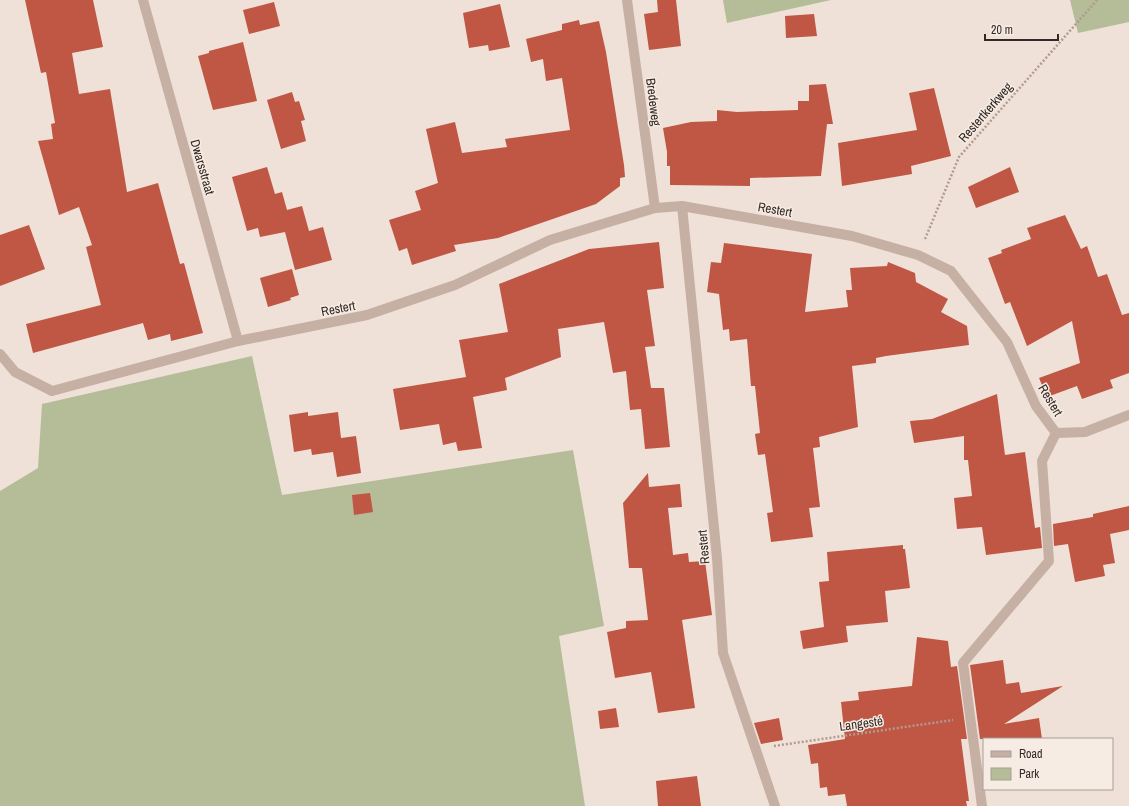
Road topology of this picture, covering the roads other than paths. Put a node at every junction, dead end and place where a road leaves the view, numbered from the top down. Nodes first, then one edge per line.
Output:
1 (143, 0) edge
2 (627, 0) edge
3 (682, 206) junction
4 (655, 208) junction
5 (238, 341) junction
6 (0, 354) edge
7 (1129, 415) edge
8 (1056, 433) junction
9 (775, 806) edge
10 (982, 806) edge

1 - 5 street, Dwarsstraat
2 - 4 street, Bredeweg
3 - 4 street, Restert
3 - 8 street, Restert
3 - 9 street, Restert
4 - 5 street, Restert
5 - 6 street, Restert
7 - 8 street
8 - 10 street, Restert

